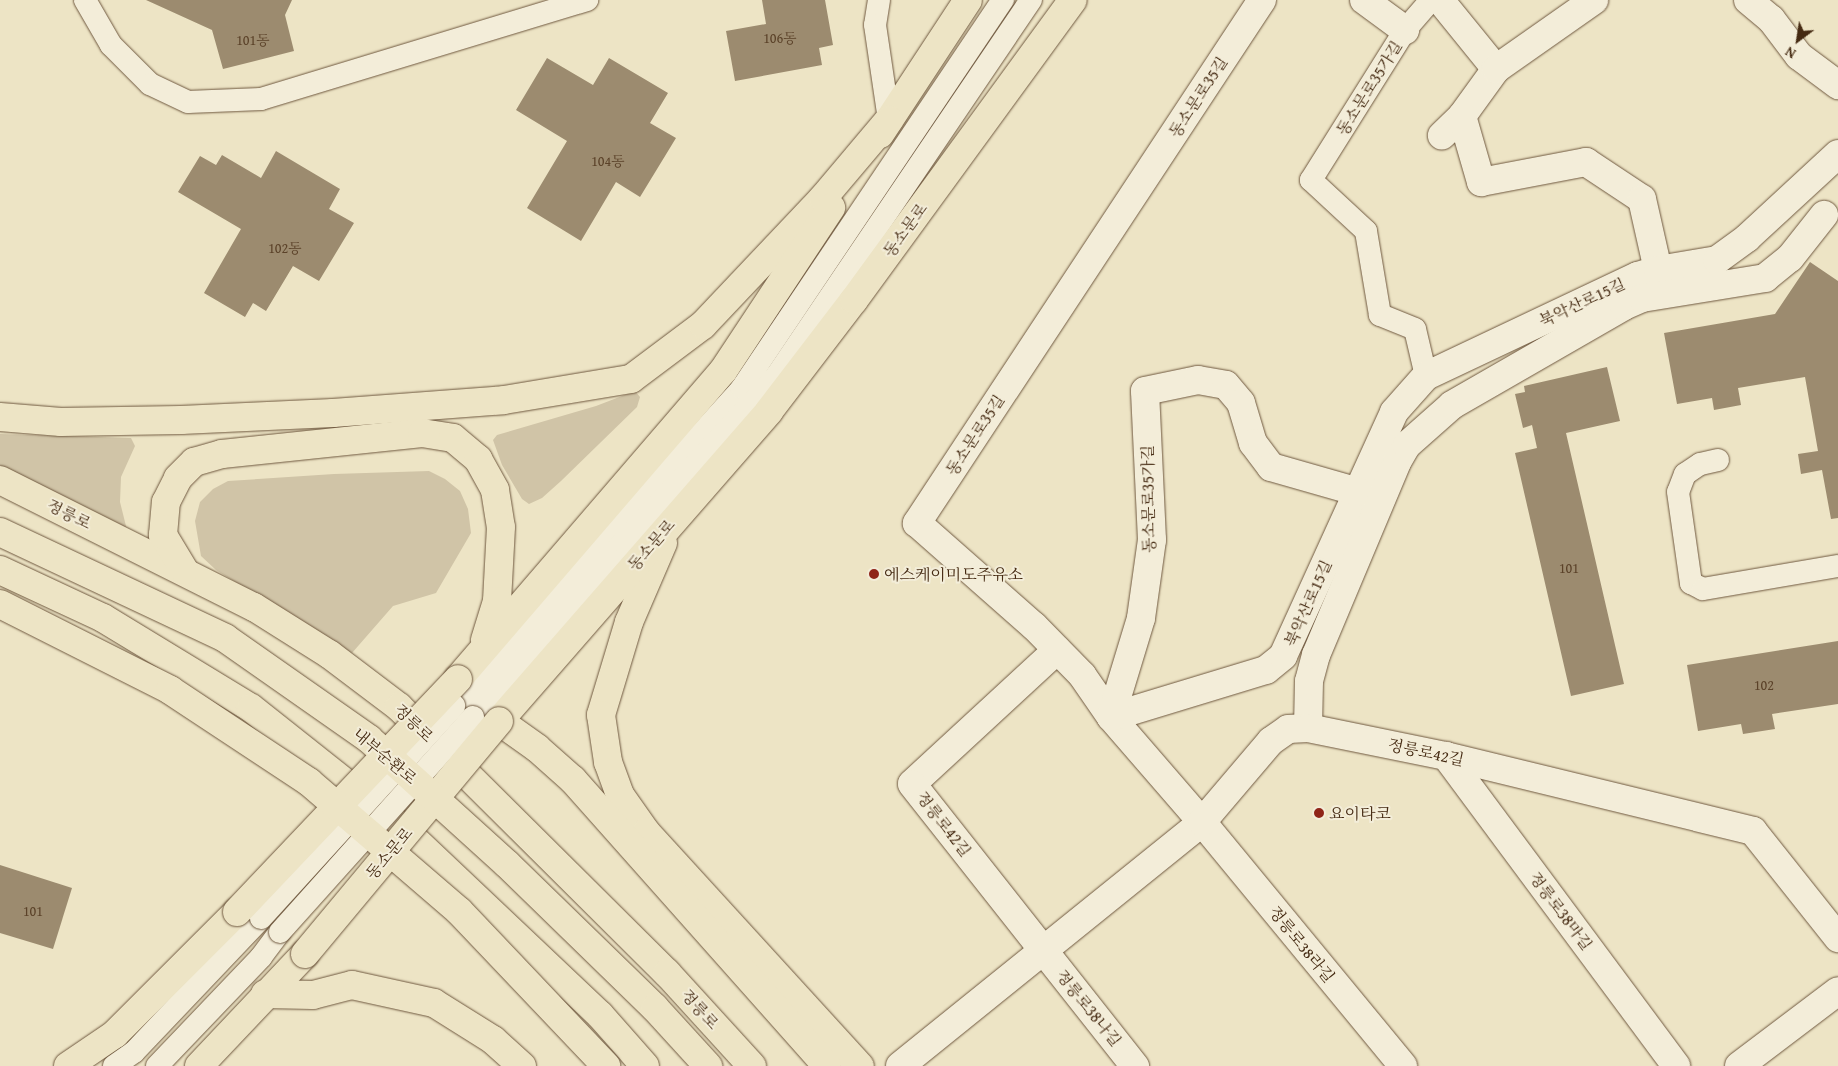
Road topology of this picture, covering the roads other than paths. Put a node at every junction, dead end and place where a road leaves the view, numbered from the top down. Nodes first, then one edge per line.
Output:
1 (85, 0) edge
2 (587, 0) edge
3 (878, 0) edge
4 (1003, 0) edge
5 (1031, 0) edge
6 (1073, 0) edge
7 (1262, 0) edge
8 (1364, 0) edge
9 (1431, 0) edge
10 (1440, 0) edge
11 (1594, 0) edge
12 (1748, 0) edge
13 (961, 11) edge
14 (1406, 30) junction
15 (1496, 70) junction
16 (1838, 85) edge
17 (1462, 116) junction
18 (889, 120) junction
19 (921, 122) junction
20 (1442, 135) dead end
21 (1838, 154) edge
22 (1831, 209) edge
23 (1701, 264) junction
24 (1658, 270) junction
25 (802, 338) junction
26 (1426, 376) junction
27 (791, 382) junction
28 (0, 417) edge
29 (1718, 460) dead end
30 (0, 480) edge
31 (1359, 492) junction
32 (676, 516) junction
33 (0, 532) edge
34 (1838, 566) edge
35 (0, 570) edge
36 (184, 570) junction
37 (0, 604) edge
38 (482, 649) junction
39 (1057, 650) junction
40 (475, 715) junction
41 (1111, 717) junction
42 (1308, 728) junction
43 (1446, 756) junction
44 (1202, 822) junction
45 (249, 915) junction
46 (1838, 938) edge
47 (1042, 950) junction
48 (1838, 991) edge
49 (257, 1003) junction
50 (68, 1066) edge
51 (114, 1066) edge
52 (157, 1066) edge
53 (199, 1066) edge
54 (522, 1066) edge
55 (606, 1066) edge
56 (645, 1066) edge
57 (708, 1066) edge
58 (752, 1066) edge
59 (827, 1066) edge
60 (860, 1066) edge
61 (900, 1066) edge
62 (1135, 1066) edge
63 (1403, 1066) edge
64 (1676, 1066) edge
65 (1739, 1066) edge

1 - 2 lane
3 - 18 lane
4 - 19 lane
5 - 25 lane
6 - 27 main road, 동소문로
7 - 39 street, 동소문로35길
8 - 14 street
9 - 14 lane, 동소문로35가길
10 - 15 street
11 - 15 street
12 - 16 street
13 - 18 main road
13 - 19 lane
14 - 26 lane, 동소문로35가길
15 - 17 street
17 - 20 street
17 - 24 street
18 - 28 main road
18 - 38 main road
19 - 40 lane
21 - 23 street, 북악산로15길
22 - 23 street, 북악산로15길
22 - 42 street
23 - 24 street, 북악산로15길
24 - 26 street, 북악산로15길
25 - 27 lane
25 - 40 lane
26 - 31 street, 북악산로15길
27 - 32 main road, 동소문로
29 - 34 lane
30 - 36 main road, 정릉로
31 - 41 street, 북악산로15길
31 - 41 street, 동소문로35가길
32 - 40 main road, 동소문로
32 - 60 main road
33 - 57 main road, 내부순환로, bridge
35 - 56 main road
36 - 38 main road
36 - 58 main road, 정릉로
37 - 55 main road, bridge
38 - 45 main road, bridge
39 - 41 street, 동소문로35길
39 - 47 street, 정릉로42길
40 - 45 lane, bridge
40 - 49 main road, 동소문로, bridge
40 - 52 lane, bridge
40 - 59 main road
41 - 44 street, 동소문로35길
42 - 43 street, 정릉로42길
42 - 44 street, 정릉로42길
43 - 46 street, 정릉로42길
43 - 64 street, 정릉로38마길
44 - 47 street, 정릉로42길
44 - 63 street, 정릉로38라길
45 - 50 main road
45 - 51 lane
47 - 61 street, 정릉로42길
47 - 62 street, 정릉로38나길
48 - 65 street
49 - 53 main road, 동소문로
49 - 54 main road

